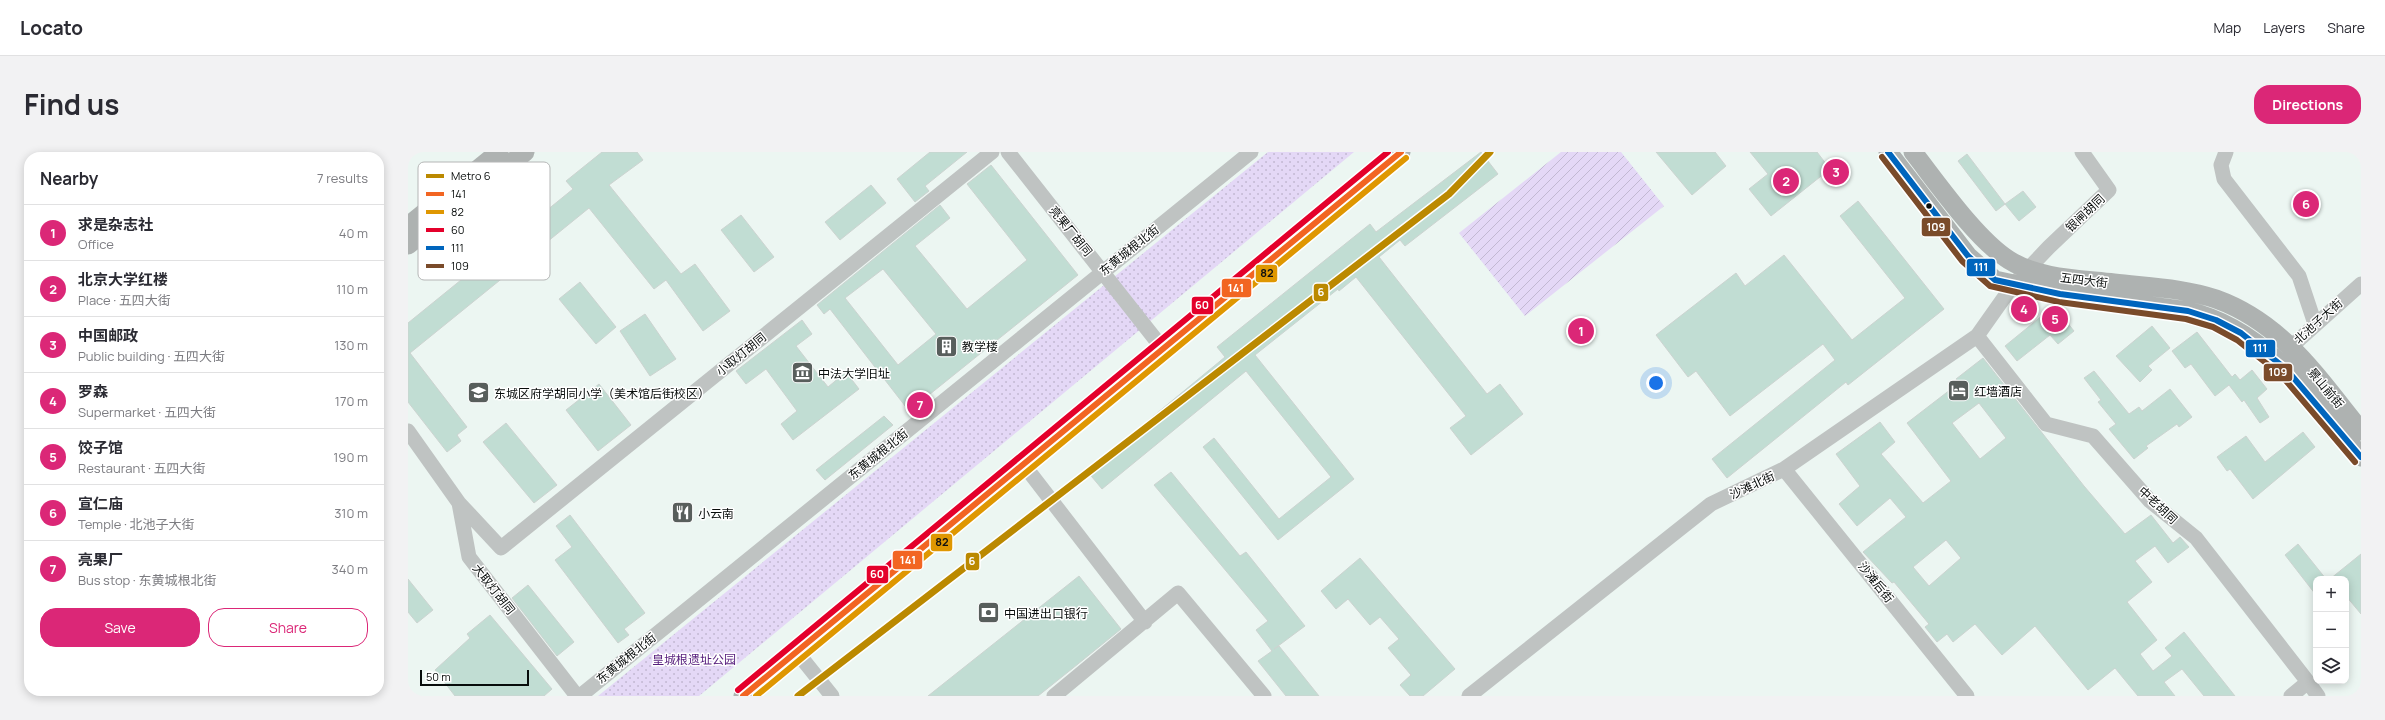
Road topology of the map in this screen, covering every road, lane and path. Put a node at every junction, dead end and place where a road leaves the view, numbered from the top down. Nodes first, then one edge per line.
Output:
1 (499, 152) edge
2 (524, 152) edge
3 (992, 152) edge
4 (1008, 152) edge
5 (1251, 152) edge
6 (1401, 152) edge
7 (1888, 152) edge
8 (1913, 152) edge
9 (2082, 152) edge
10 (2226, 152) edge
11 (487, 162) edge
12 (512, 162) edge
13 (418, 218) edge
14 (408, 226) edge
15 (418, 237) edge
16 (408, 245) edge
17 (2027, 269) junction
18 (1104, 271) junction
19 (2361, 284) edge
20 (2013, 285) junction
21 (2315, 324) junction
22 (1977, 336) junction
23 (2290, 346) junction
24 (1163, 349) junction
25 (2277, 360) junction
26 (408, 431) edge
27 (2361, 431) edge
28 (2361, 457) edge
29 (1024, 465) junction
30 (1784, 470) junction
31 (459, 503) junction
32 (1145, 622) junction
33 (796, 651) junction
34 (2308, 682) junction
35 (578, 696) edge
36 (743, 696) edge
37 (832, 696) edge
38 (1054, 696) edge
39 (1264, 696) edge
40 (1469, 696) edge
41 (1967, 696) edge
42 (2291, 696) edge
43 (2318, 696) edge

1 - 11 main road
2 - 12 main road
3 - 31 street, 小取灯胡同
4 - 18 street, 亮果厂胡同
5 - 18 street, 东黄城根北街
6 - 24 main road
7 - 20 main road, 五四大街
8 - 17 main road, 五四大街
9 - 17 street, 银闸胡同
10 - 21 street
13 - 14 main road
15 - 16 main road
17 - 20 street, 沙滩北街
17 - 23 main road, 五四大街
18 - 24 street, 亮果厂胡同
18 - 35 street, 东黄城根北街
19 - 21 street, 北池子大街
20 - 22 street, 沙滩北街
20 - 25 main road, 五四大街
21 - 23 street, 北池子大街
22 - 30 street, 沙滩北街
22 - 34 street, 中老胡同
23 - 25 street, 北池子大街
23 - 27 main road, 景山前街
24 - 29 main road
25 - 28 main road, 景山前街
26 - 31 street, 大取灯胡同
29 - 32 street
29 - 33 main road
30 - 40 street, 沙滩北街
30 - 41 street, 沙滩后街
31 - 35 street, 大取灯胡同
32 - 38 street
32 - 39 street
33 - 36 main road
33 - 37 street
34 - 42 street
34 - 43 street, 中老胡同

